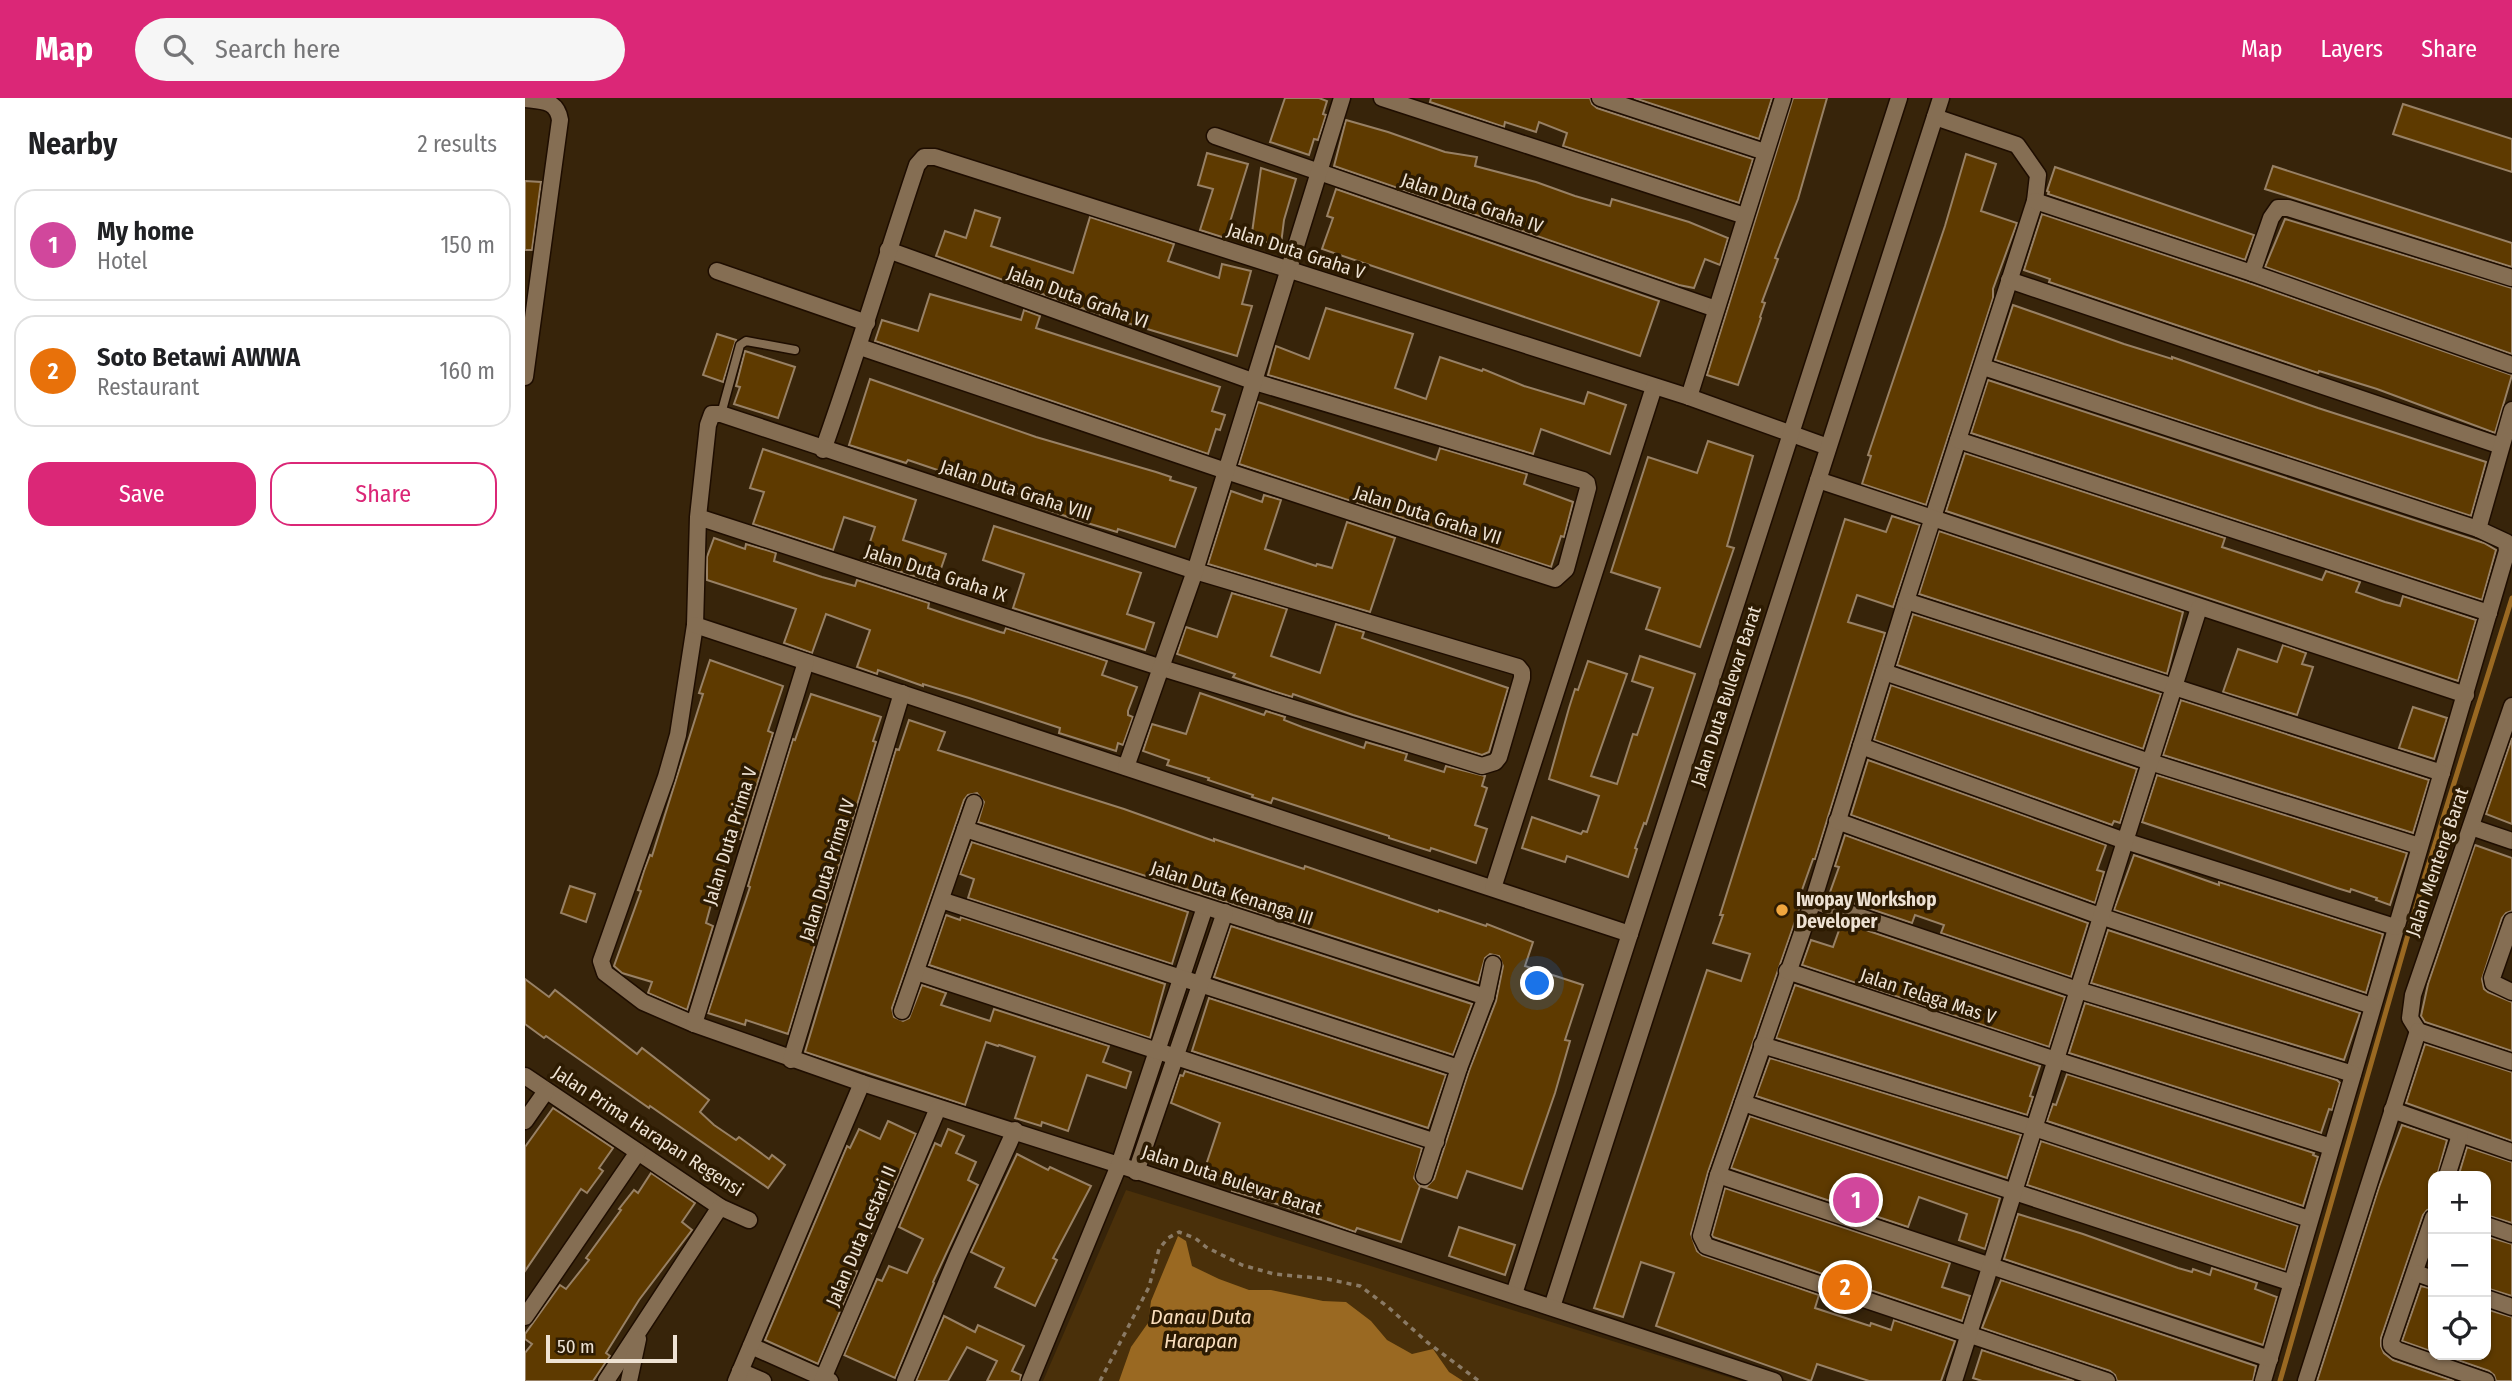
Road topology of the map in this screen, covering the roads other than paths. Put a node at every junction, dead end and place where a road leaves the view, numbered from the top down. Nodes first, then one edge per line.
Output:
1 (1342, 98) edge
2 (1382, 98) edge
3 (1600, 98) edge
4 (1783, 98) edge
5 (1899, 98) edge
6 (1941, 98) edge
7 (525, 99) edge
8 (1935, 117) junction
9 (1215, 135) dead end
10 (1765, 152) junction
11 (1318, 172) junction
12 (2035, 201) junction
13 (1745, 216) junction
14 (888, 250) junction
15 (717, 271) dead end
16 (1289, 271) junction
17 (2252, 273) junction
18 (2512, 278) edge
19 (2009, 280) junction
20 (1716, 309) junction
21 (867, 323) junction
22 (860, 347) junction
23 (795, 350) dead end
24 (2512, 365) edge
25 (1983, 367) junction
26 (525, 377) edge
27 (1255, 382) junction
28 (1654, 387) junction
29 (1689, 397) junction
30 (2512, 410) edge
31 (721, 414) junction
32 (1795, 435) junction
33 (1958, 440) junction
34 (1826, 446) junction
35 (2501, 446) junction
36 (823, 450) junction
37 (1226, 471) junction
38 (1818, 480) junction
39 (698, 517) junction
40 (1932, 519) junction
41 (2478, 529) junction
42 (1195, 570) junction
43 (1906, 601) junction
44 (2199, 608) junction
45 (2489, 613) junction
46 (695, 625) junction
47 (807, 662) junction
48 (1161, 668) junction
49 (1884, 672) junction
50 (2174, 686) junction
51 (902, 693) junction
52 (2466, 695) junction
53 (2512, 706) edge
54 (1861, 746) junction
55 (2150, 762) junction
56 (1126, 767) junction
57 (2442, 773) junction
58 (974, 803) dead end
59 (1837, 821) junction
60 (2470, 827) junction
61 (965, 829) junction
62 (2125, 841) junction
63 (2512, 841) edge
64 (2419, 846) junction
65 (1493, 888) junction
66 (941, 900) junction
67 (1813, 901) junction
68 (1205, 907) junction
69 (1225, 912) junction
70 (2100, 916) junction
71 (2512, 921) edge
72 (2395, 927) junction
73 (1630, 933) junction
74 (1493, 964) dead end
75 (1787, 971) junction
76 (916, 972) junction
77 (1182, 978) junction
78 (1200, 984) junction
79 (2078, 990) junction
80 (2512, 992) edge
81 (1486, 997) junction
82 (2372, 1006) junction
83 (902, 1010) dead end
84 (694, 1024) junction
85 (2418, 1031) junction
86 (1762, 1045) junction
87 (1157, 1052) junction
88 (1175, 1058) junction
89 (791, 1060) junction
90 (2056, 1060) junction
91 (2512, 1062) edge
92 (1459, 1068) junction
93 (2353, 1074) junction
94 (525, 1076) edge
95 (862, 1083) junction
96 (546, 1091) junction
97 (1743, 1103) junction
98 (938, 1108) junction
99 (2392, 1110) junction
100 (525, 1121) edge
101 (2034, 1128) junction
102 (1015, 1130) junction
103 (2460, 1135) junction
104 (1436, 1142) junction
105 (2331, 1147) junction
106 (638, 1152) junction
107 (2512, 1152) edge
108 (1119, 1165) junction
109 (2449, 1171) edge
110 (1136, 1172) junction
111 (1717, 1175) junction
112 (1424, 1176) dead end
113 (2014, 1192) junction
114 (720, 1207) junction
115 (2309, 1219) junction
116 (749, 1220) dead end
117 (2491, 1227) edge
118 (2428, 1233) edge
119 (2512, 1234) edge
120 (1990, 1266) junction
121 (2416, 1273) junction
122 (2428, 1277) edge
123 (2292, 1283) junction
124 (1514, 1294) junction
125 (2491, 1300) edge
126 (1552, 1307) junction
127 (2512, 1307) edge
128 (525, 1317) edge
129 (640, 1331) junction
130 (1969, 1335) junction
131 (751, 1346) junction
132 (2270, 1359) junction
133 (738, 1376) edge
134 (825, 1380) edge
135 (606, 1381) edge
136 (629, 1381) edge
137 (763, 1381) edge
138 (905, 1381) edge
139 (1030, 1381) edge
140 (1774, 1381) edge
141 (1954, 1381) edge
142 (2107, 1381) edge
143 (2263, 1381) edge
144 (2306, 1381) edge
145 (2486, 1381) edge

1 - 11 street
2 - 13 street
3 - 10 street
4 - 10 street
5 - 32 street, Jalan Duta Bulevar Barat
6 - 8 street, Jalan Duta Bulevar Barat
7 - 26 street
8 - 12 street
8 - 34 street, Jalan Duta Bulevar Barat
9 - 11 street, Jalan Duta Graha IV
10 - 13 street
11 - 16 street
11 - 20 street, Jalan Duta Graha IV
12 - 17 street
12 - 19 street
13 - 20 street
14 - 16 street, Jalan Duta Graha V
14 - 21 street
14 - 27 street, Jalan Duta Graha VI
15 - 21 street
16 - 27 street
16 - 28 street, Jalan Duta Graha V
17 - 18 street
17 - 24 street
19 - 25 street
19 - 35 street
20 - 29 street
21 - 22 street
22 - 36 street
22 - 37 street, Jalan Duta Graha VII
23 - 31 lane
25 - 33 street
25 - 41 street
27 - 37 street
27 - 37 street, Jalan Duta Graha VII
28 - 29 street, Jalan Duta Graha V
28 - 65 street
29 - 32 street, Jalan Duta Graha V
30 - 35 street
31 - 36 street, Jalan Duta Graha VIII
31 - 39 street
32 - 34 street, Jalan Duta Graha V
32 - 73 street, Jalan Duta Bulevar Barat
33 - 40 street
33 - 45 street
34 - 38 street, Jalan Duta Bulevar Barat
35 - 41 street
36 - 42 street, Jalan Duta Graha VIII
37 - 42 street
38 - 40 street
38 - 126 street, Jalan Duta Bulevar Barat
39 - 46 street
39 - 48 street, Jalan Duta Graha IX
40 - 43 street
40 - 44 street
41 - 45 street
42 - 48 street
42 - 48 street, Jalan Duta Graha VIII
43 - 49 street
43 - 50 street
44 - 50 street
44 - 52 street
45 - 52 street
46 - 47 street
46 - 84 street
47 - 51 street
47 - 84 street, Jalan Duta Prima V
48 - 56 street
49 - 54 street
49 - 55 street
50 - 55 street
50 - 57 street
51 - 56 street
51 - 89 street, Jalan Duta Prima IV
52 - 57 street
53 - 60 street, Jalan Menteng Barat
54 - 59 street
54 - 62 street
55 - 62 street
55 - 64 street
56 - 65 street
57 - 64 street
58 - 61 street
59 - 67 street
59 - 70 street
60 - 63 street
60 - 85 street, Jalan Menteng Barat
61 - 66 street
61 - 68 street, Jalan Duta Kenanga III
62 - 70 street
62 - 72 street
64 - 72 street
65 - 73 street
66 - 76 street
66 - 77 street
67 - 75 street
67 - 79 street
68 - 69 street, Jalan Duta Kenanga III
68 - 77 street
69 - 78 street
69 - 81 street, Jalan Duta Kenanga III
70 - 79 street
70 - 82 street
71 - 80 street
72 - 82 street
73 - 124 street, Jalan Duta Bulevar Barat
74 - 81 street
75 - 86 street
75 - 90 street, Jalan Telaga Mas V
76 - 83 street
76 - 87 street
77 - 78 street
77 - 87 street
78 - 88 street
78 - 92 street
79 - 90 street
79 - 93 street
81 - 92 street
82 - 93 street
84 - 89 street
85 - 91 street
85 - 99 street
86 - 97 street
86 - 101 street
87 - 88 street
87 - 108 street
88 - 104 street
88 - 110 street
89 - 95 street
90 - 101 street
90 - 105 street, Jalan Telaga Mas V
92 - 104 street
93 - 105 street
94 - 96 street, Jalan Prima Harapan Regensi
95 - 98 street
95 - 131 street
96 - 100 street
96 - 106 street, Jalan Prima Harapan Regensi
97 - 111 street
97 - 113 street
98 - 102 street
98 - 134 street, Jalan Duta Lestari II
99 - 103 street
99 - 144 street
101 - 113 street
101 - 115 street
102 - 108 street
102 - 138 street
103 - 107 street
103 - 109 street
104 - 112 street
105 - 115 street
106 - 114 street, Jalan Prima Harapan Regensi
106 - 128 street
108 - 110 street, Jalan Duta Bulevar Barat
108 - 139 street, Jalan Duta Bulevar Barat
110 - 124 street, Jalan Duta Bulevar Barat
111 - 120 street
111 - 130 street
113 - 120 street
113 - 123 street
114 - 116 street, Jalan Prima Harapan Regensi
114 - 129 street
115 - 123 street
117 - 119 street
118 - 121 street
120 - 130 street
120 - 132 street
121 - 122 street
121 - 145 street
123 - 132 street
124 - 126 street, Jalan Duta Bulevar Barat
125 - 127 street
126 - 140 street, Jalan Duta Bulevar Barat
129 - 135 street
129 - 136 street
130 - 141 street
130 - 142 street
131 - 133 street
131 - 134 street
132 - 143 street
133 - 137 street

